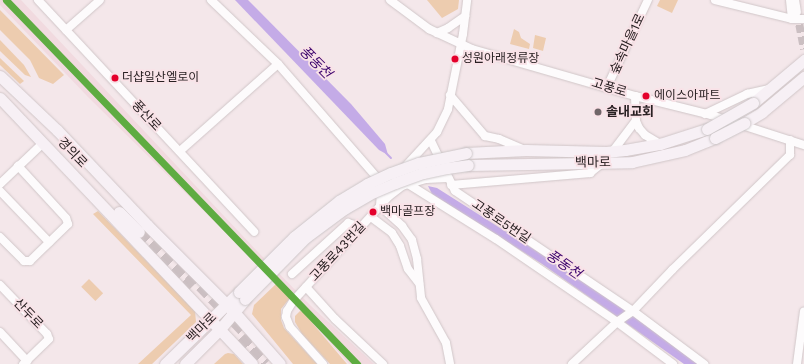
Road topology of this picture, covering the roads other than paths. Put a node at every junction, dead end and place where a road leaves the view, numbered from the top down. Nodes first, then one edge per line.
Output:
1 (38, 0) edge
2 (100, 0) edge
3 (211, 0) edge
4 (390, 0) edge
5 (467, 0) edge
6 (648, 0) edge
7 (715, 0) edge
8 (790, 0) edge
9 (796, 0) edge
10 (794, 15) junction
11 (465, 16) junction
12 (804, 19) edge
13 (66, 30) junction
14 (437, 33) junction
15 (460, 43) junction
16 (804, 60) edge
17 (278, 64) junction
18 (0, 76) edge
19 (804, 77) edge
20 (0, 80) edge
21 (607, 87) junction
22 (773, 88) junction
23 (0, 90) edge
24 (450, 96) junction
25 (635, 96) junction
26 (0, 98) edge
27 (705, 114) junction
28 (636, 121) junction
29 (790, 140) junction
30 (431, 141) junction
31 (42, 144) junction
32 (660, 144) junction
33 (804, 145) edge
34 (526, 150) junction
35 (180, 151) junction
36 (613, 151) junction
37 (601, 164) junction
38 (18, 166) junction
39 (399, 172) junction
40 (375, 175) junction
41 (384, 178) junction
42 (449, 181) junction
43 (0, 184) edge
44 (409, 184) junction
45 (381, 190) junction
46 (0, 191) edge
47 (380, 206) junction
48 (371, 217) junction
49 (362, 227) junction
50 (254, 232) dead end
51 (0, 237) edge
52 (49, 242) junction
53 (292, 274) dead end
54 (419, 283) junction
55 (0, 285) edge
56 (306, 287) junction
57 (242, 296) junction
58 (226, 304) junction
59 (804, 311) edge
60 (234, 312) junction
61 (632, 312) junction
62 (210, 319) junction
63 (619, 321) junction
64 (220, 329) junction
65 (0, 332) edge
66 (25, 362) edge
67 (165, 364) edge
68 (185, 364) edge
69 (252, 364) edge
70 (280, 364) edge
71 (323, 364) edge
72 (383, 364) edge
73 (450, 364) edge
74 (572, 364) edge
75 (673, 364) edge
76 (704, 364) edge
77 (797, 364) edge

1 - 13 street, 풍산로
2 - 13 street
3 - 17 street
4 - 14 street, 고풍로
5 - 11 street
6 - 21 street, 숲속마을1로
7 - 10 street
8 - 10 street
9 - 10 street
10 - 12 street
11 - 14 street
11 - 15 street
13 - 35 street, 풍산로
14 - 15 street, 고풍로
15 - 21 street, 고풍로
15 - 24 street
16 - 22 main road
17 - 35 street
17 - 40 street
18 - 58 main road
19 - 37 main road, 백마로, bridge
20 - 23 main road, 경의로
21 - 25 street, 고풍로
22 - 27 street
22 - 32 main road, 백마로, bridge
24 - 30 street
24 - 34 street
25 - 27 street, 고풍로
25 - 28 street
26 - 31 main road
27 - 29 street, 고풍로
28 - 32 street
28 - 36 street
29 - 33 street, 고풍로
29 - 61 street
30 - 39 street
30 - 42 street, 고풍로5번길
31 - 38 street
31 - 62 main road
32 - 36 main road, 백마로
34 - 36 main road, 백마로
34 - 57 main road, 백마로, bridge
35 - 50 street, 풍산로
37 - 42 street
37 - 57 main road, 백마로, bridge
38 - 43 street
38 - 52 street
39 - 41 street
39 - 44 street, 고풍로5번길
40 - 41 street
40 - 45 street
41 - 45 street
42 - 44 street
42 - 61 street, 고풍로5번길
44 - 47 street
44 - 63 street, 고풍로5번길
45 - 47 street
46 - 52 street
47 - 48 street, 고풍로43번길
47 - 54 street, 고풍로43번길
48 - 49 street, 고풍로43번길
48 - 54 street, 고풍로43번길
49 - 53 street
49 - 56 street, 고풍로43번길
51 - 52 street
54 - 73 street, 고풍로43번길
55 - 66 street, 산두로
56 - 71 street, 고풍로43번길
56 - 72 street, 고풍로43번길
57 - 58 main road, 백마로
57 - 60 main road, 백마로
58 - 60 main road
58 - 62 main road, 백마로
59 - 77 street
60 - 64 main road, 백마로
60 - 70 main road
61 - 63 street
61 - 76 street, 고풍로5번길
62 - 64 main road
62 - 67 main road, 백마로
63 - 74 street
63 - 75 street, 고풍로5번길
64 - 68 main road, 백마로
64 - 69 main road
65 - 66 street, 산두로

